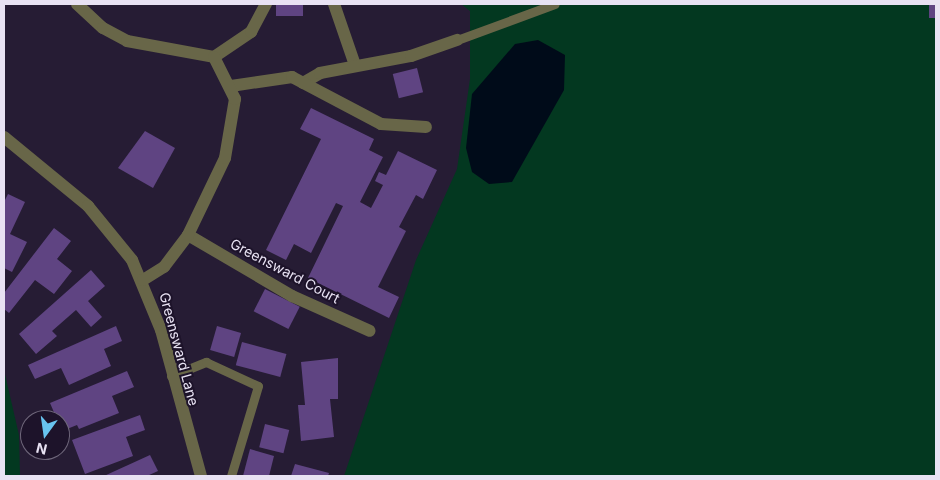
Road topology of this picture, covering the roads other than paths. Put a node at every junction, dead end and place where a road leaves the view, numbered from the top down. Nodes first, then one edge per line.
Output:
1 (77, 4) edge
2 (266, 4) edge
3 (334, 4) edge
4 (555, 4) edge
5 (457, 40) joint
6 (214, 57) junction
7 (355, 65) junction
8 (303, 83) junction
9 (231, 86) junction
10 (426, 127) dead end
11 (4, 137) edge
12 (188, 235) junction
13 (143, 280) junction
14 (370, 331) dead end
15 (171, 376) junction
16 (201, 476) edge
17 (231, 476) edge

1 - 6 street
2 - 6 street
3 - 7 street
4 - 5 lane
5 - 7 street
6 - 9 street
7 - 8 street
8 - 9 street
8 - 10 street
9 - 12 street
11 - 13 street, Greensward Lane
12 - 13 street
12 - 14 street, Greensward Court
13 - 15 street, Greensward Lane
15 - 16 street, Greensward Lane
15 - 17 lane

